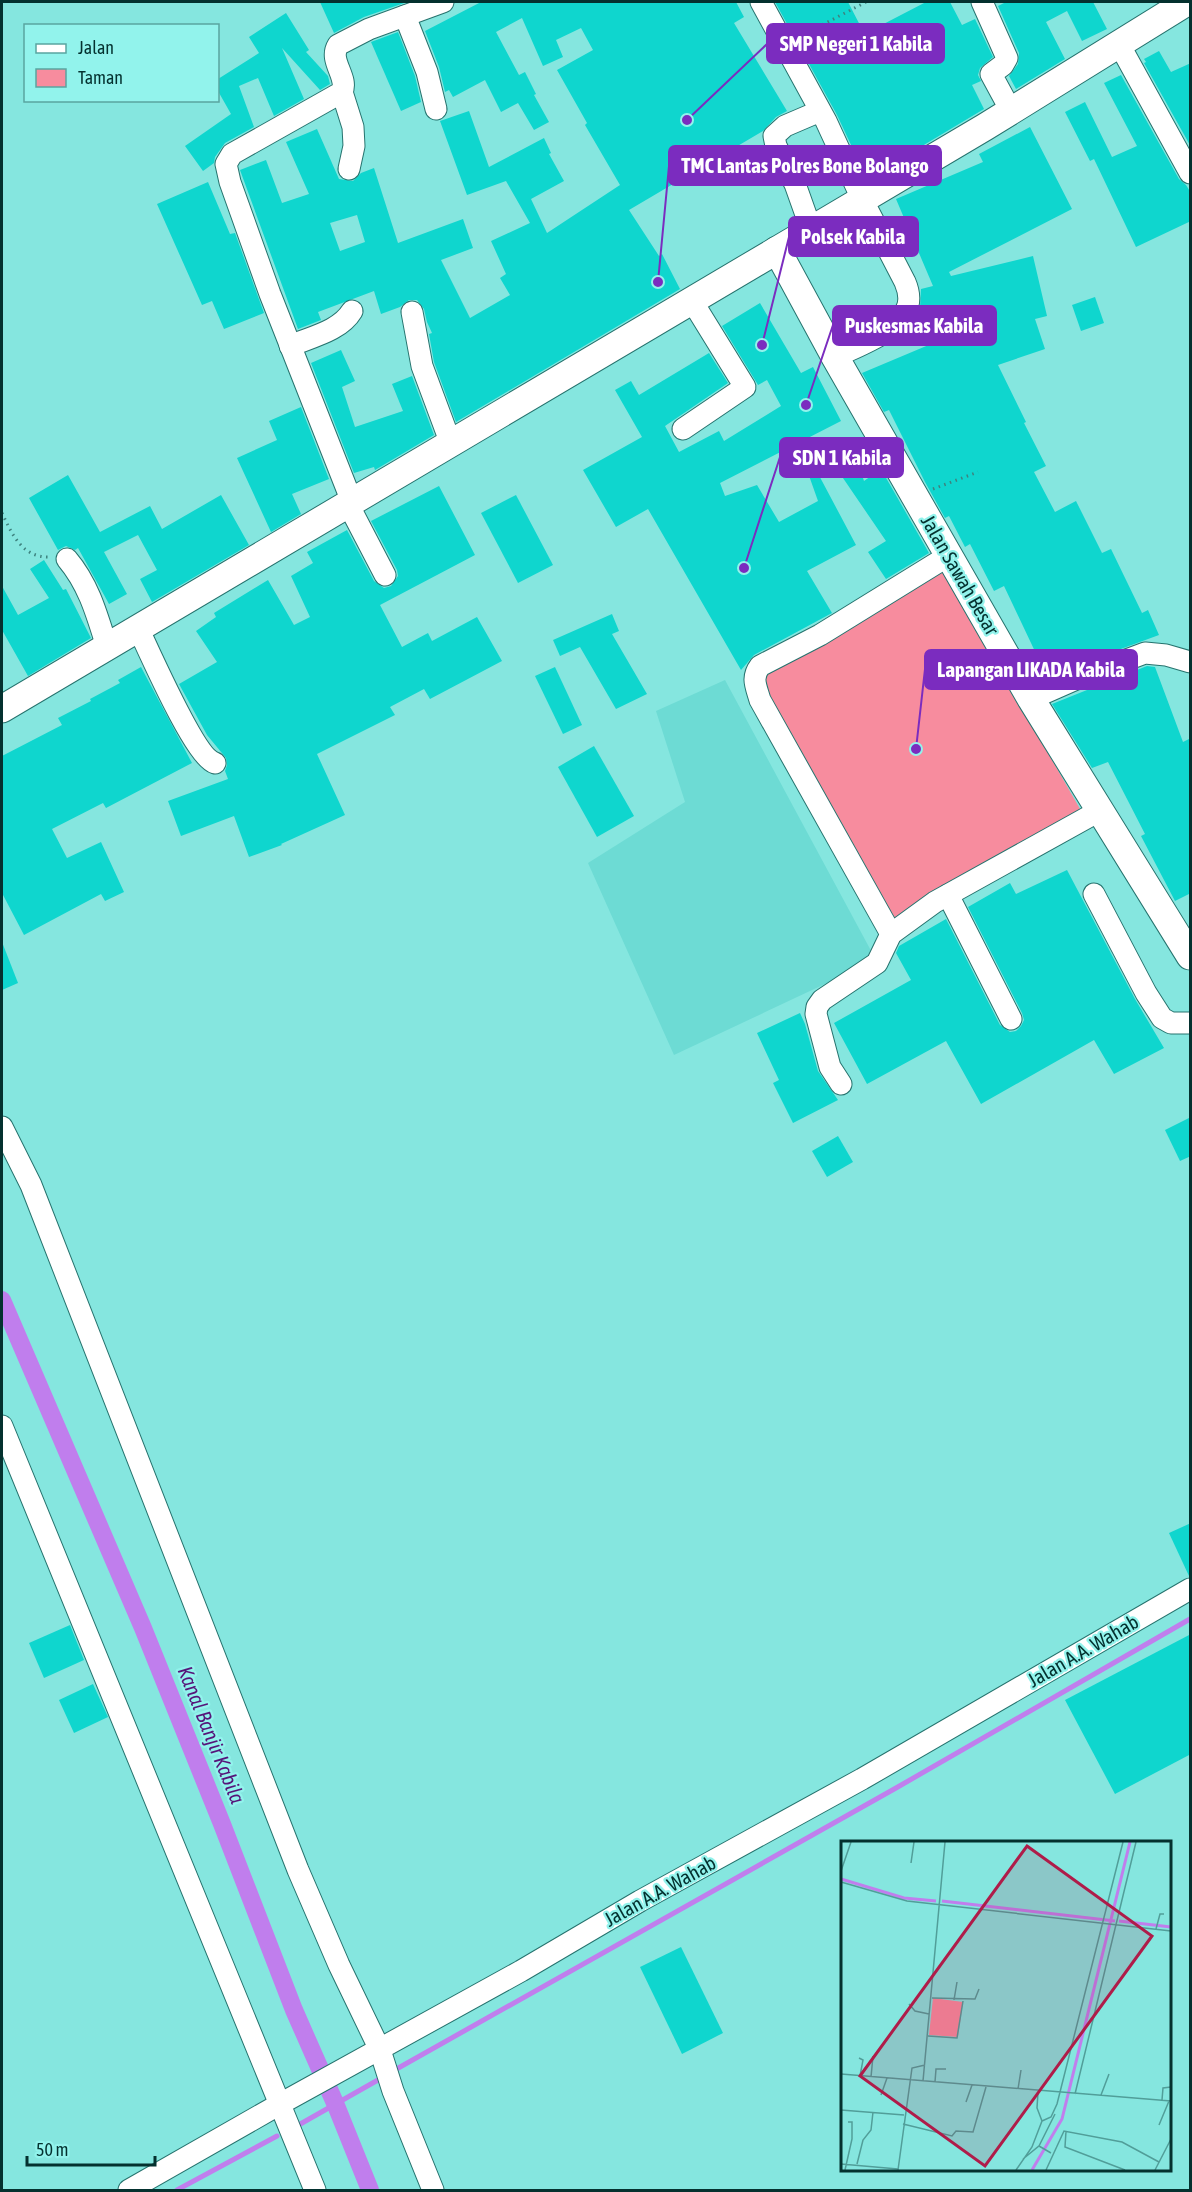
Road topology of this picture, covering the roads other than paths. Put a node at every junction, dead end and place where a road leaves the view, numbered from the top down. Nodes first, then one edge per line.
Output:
1 (443, 2) edge
2 (761, 2) edge
3 (982, 2) edge
4 (1187, 2) edge
5 (405, 16) junction
6 (1119, 44) junction
7 (342, 92) junction
8 (436, 109) dead end
9 (820, 111) junction
10 (1011, 111) junction
11 (349, 169) dead end
12 (1191, 173) edge
13 (862, 199) junction
14 (811, 229) junction
15 (777, 250) junction
16 (692, 301) junction
17 (352, 311) dead end
18 (412, 312) dead end
19 (290, 346) junction
20 (835, 357) junction
21 (682, 429) dead end
22 (451, 444) junction
23 (350, 503) junction
24 (948, 556) junction
25 (66, 560) road end
26 (385, 575) dead end
27 (138, 628) junction
28 (107, 646) junction
29 (1191, 662) edge
30 (1031, 699) junction
31 (3, 706) edge
32 (776, 730) junction
33 (755, 740) dead end
34 (215, 763) dead end
35 (1099, 811) junction
36 (1094, 894) dead end
37 (948, 895) junction
38 (891, 934) junction
39 (1191, 956) edge
40 (1011, 1019) dead end
41 (1191, 1023) edge
42 (841, 1084) dead end
43 (2, 1127) edge
44 (2, 1426) edge
45 (1191, 1589) edge
46 (373, 2053) junction
47 (280, 2104) junction
48 (129, 2190) edge
49 (315, 2190) edge
50 (433, 2190) edge

1 - 5 street
2 - 9 street
3 - 10 street
4 - 6 main road
5 - 7 street
5 - 8 street
6 - 10 main road
6 - 12 street
7 - 11 street
7 - 19 street
9 - 13 street
9 - 14 street
10 - 13 main road
13 - 14 main road
13 - 20 street
14 - 15 main road
15 - 16 main road
15 - 20 main road, Jalan Sawah Besar
16 - 21 street
16 - 22 main road
17 - 19 street
18 - 22 street
19 - 23 street
20 - 24 main road, Jalan Sawah Besar
22 - 23 main road
23 - 26 street
23 - 27 main road
24 - 30 main road, Jalan Sawah Besar
24 - 32 street
25 - 28 street
27 - 28 main road
27 - 34 street
28 - 31 main road
29 - 30 street
30 - 35 main road, Jalan Sawah Besar
32 - 33 street
32 - 38 street
35 - 37 street
35 - 39 main road, Jalan Sawah Besar
36 - 41 street
37 - 38 street
37 - 40 street
38 - 42 street
43 - 46 street
44 - 47 street
45 - 46 street, Jalan A.A. Wahab
46 - 47 street, Jalan A.A. Wahab
46 - 50 street
47 - 48 street, Jalan A.A. Wahab
47 - 49 street

